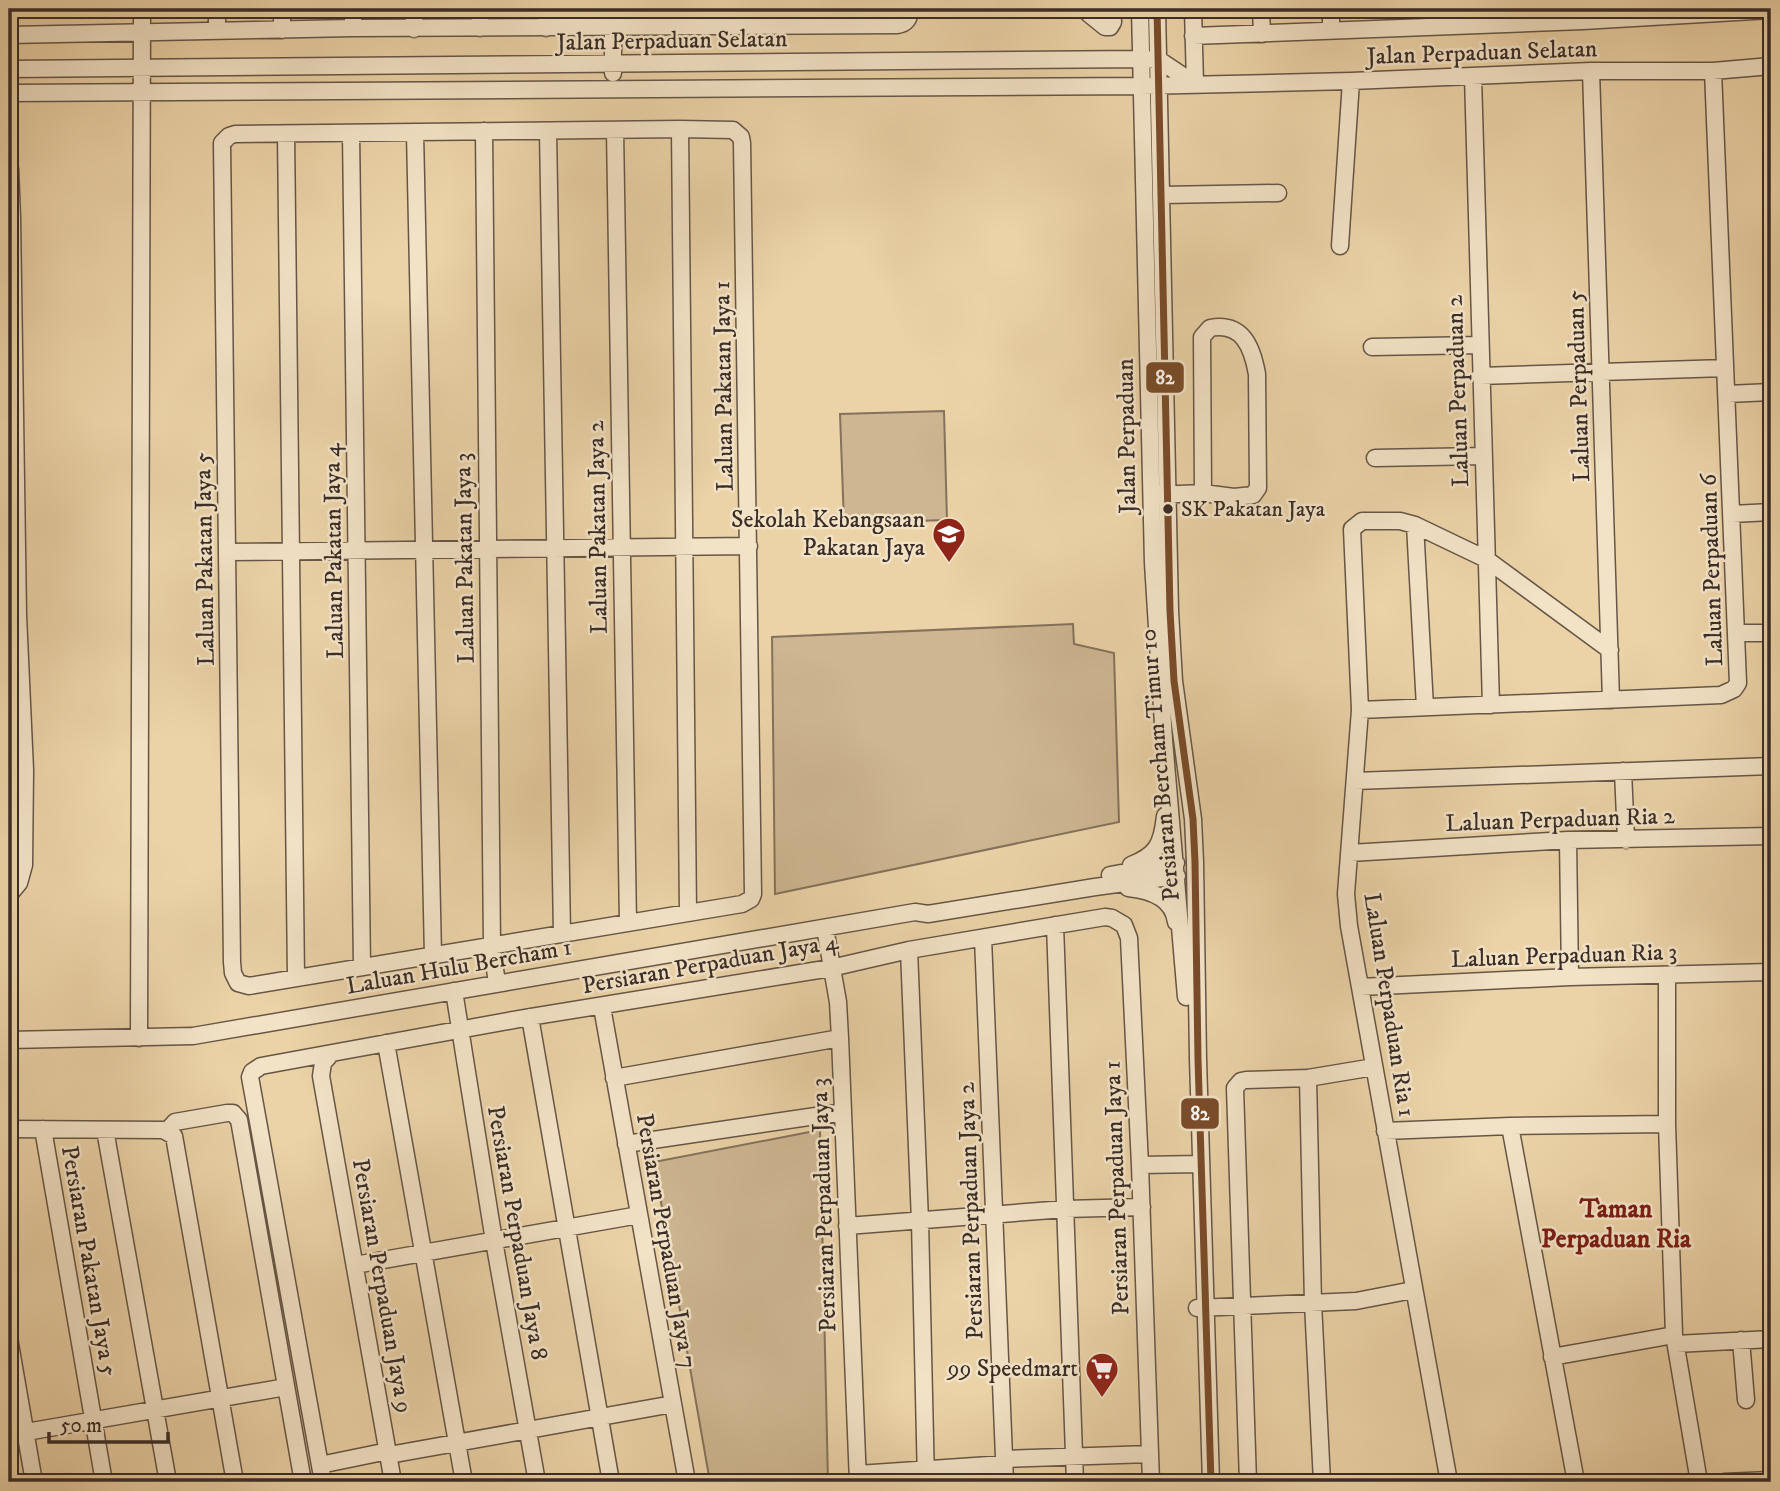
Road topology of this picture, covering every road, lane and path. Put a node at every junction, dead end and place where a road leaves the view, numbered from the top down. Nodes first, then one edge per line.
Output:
1 (142, 9) edge
2 (216, 9) edge
3 (282, 9) edge
4 (353, 9) edge
5 (414, 9) edge
6 (480, 9) edge
7 (546, 9) edge
8 (613, 9) edge
9 (1140, 9) edge
10 (1157, 9) edge
11 (1193, 9) edge
12 (1261, 9) edge
13 (1331, 9) edge
14 (1771, 10) edge
15 (908, 13) edge
16 (1089, 14) dead end
17 (1582, 15) edge
18 (1112, 16) edge
19 (613, 27) junction
20 (353, 28) junction
21 (546, 28) junction
22 (414, 29) junction
23 (480, 29) junction
24 (282, 30) junction
25 (217, 31) junction
26 (1331, 31) junction
27 (142, 33) junction
28 (1262, 34) junction
29 (9, 35) edge
30 (1194, 36) junction
31 (1142, 59) junction
32 (1159, 60) junction
33 (613, 64) junction
34 (1771, 66) edge
35 (9, 69) edge
36 (142, 69) junction
37 (1591, 71) junction
38 (1713, 71) junction
39 (1473, 76) junction
40 (1351, 81) junction
41 (1195, 84) junction
42 (1160, 85) junction
43 (1141, 86) junction
44 (614, 89) junction
45 (142, 92) junction
46 (9, 93) edge
47 (680, 129) junction
48 (615, 130) junction
49 (484, 131) junction
50 (548, 131) junction
51 (351, 133) junction
52 (415, 133) junction
53 (286, 134) junction
54 (10, 169) edge
55 (1278, 193) dead end
56 (1162, 195) junction
57 (10, 216) edge
58 (1340, 246) dead end
59 (1164, 294) junction
60 (1148, 330) junction
61 (1479, 345) junction
62 (1372, 347) dead end
63 (1725, 368) junction
64 (1601, 372) junction
65 (1480, 376) junction
66 (1771, 392) edge
67 (1727, 394) junction
68 (1483, 456) junction
69 (1375, 458) dead end
70 (1203, 493) junction
71 (1158, 495) junction
72 (1771, 512) edge
73 (1732, 514) junction
74 (1415, 525) junction
75 (749, 546) junction
76 (685, 547) junction
77 (621, 548) junction
78 (554, 549) junction
79 (487, 550) junction
80 (357, 551) junction
81 (424, 551) junction
82 (228, 552) junction
83 (291, 552) junction
84 (1486, 559) junction
85 (18, 615) junction
86 (1737, 633) junction
87 (1771, 633) edge
88 (1610, 650) junction
89 (9, 676) edge
90 (1611, 700) junction
91 (1491, 705) junction
92 (1425, 707) junction
93 (1360, 710) junction
94 (1179, 726) junction
95 (1164, 740) junction
96 (1771, 766) edge
97 (17, 769) edge
98 (1623, 771) junction
99 (1355, 781) junction
100 (1771, 836) edge
101 (1626, 839) junction
102 (1568, 841) junction
103 (1350, 853) junction
104 (1179, 869) junction
105 (1095, 882) junction
106 (9, 895) edge
107 (688, 913) junction
108 (1095, 919) joint
109 (628, 923) junction
110 (1055, 925) junction
111 (825, 928) junction
112 (1195, 930) junction
113 (562, 934) junction
114 (983, 938) junction
115 (492, 946) junction
116 (909, 950) junction
117 (433, 956) junction
118 (362, 967) junction
119 (831, 968) junction
120 (1771, 972) edge
121 (1667, 975) junction
122 (1570, 977) junction
123 (296, 978) junction
124 (497, 984) junction
125 (1360, 988) junction
126 (1186, 990) junction
127 (454, 991) junction
128 (602, 1007) junction
129 (530, 1017) junction
130 (461, 1030) junction
131 (139, 1038) junction
132 (840, 1038) junction
133 (9, 1040) edge
134 (386, 1043) junction
135 (332, 1054) junction
136 (1374, 1067) junction
137 (614, 1078) junction
138 (1308, 1078) junction
139 (843, 1112) junction
140 (1667, 1124) junction
141 (1510, 1126) junction
142 (9, 1129) edge
143 (43, 1129) junction
144 (105, 1130) junction
145 (167, 1131) junction
146 (1385, 1131) junction
147 (626, 1144) junction
148 (1196, 1164) junction
149 (1140, 1165) junction
150 (1142, 1207) junction
151 (1065, 1209) junction
152 (639, 1215) junction
153 (994, 1216) junction
154 (920, 1221) junction
155 (848, 1226) junction
156 (566, 1228) junction
157 (494, 1241) junction
158 (423, 1253) junction
159 (355, 1265) junction
160 (1413, 1290) junction
161 (1313, 1303) junction
162 (1243, 1306) junction
163 (1201, 1308) junction
164 (9, 1338) edge
165 (1771, 1339) edge
166 (1675, 1340) junction
167 (1741, 1340) junction
168 (1552, 1357) junction
169 (286, 1387) junction
170 (221, 1399) junction
171 (1746, 1400) dead end
172 (673, 1404) junction
173 (155, 1411) junction
174 (600, 1417) junction
175 (94, 1421) junction
176 (528, 1430) junction
177 (25, 1432) junction
178 (9, 1435) edge
179 (457, 1443) junction
180 (388, 1453) junction
181 (1150, 1454) junction
182 (1074, 1457) junction
183 (1004, 1462) junction
184 (320, 1465) junction
185 (926, 1476) edge
186 (858, 1478) edge
187 (1771, 1480) edge
188 (34, 1482) edge
189 (104, 1482) edge
190 (168, 1482) edge
191 (235, 1482) edge
192 (303, 1482) edge
193 (323, 1482) edge
194 (393, 1482) edge
195 (464, 1482) edge
196 (537, 1482) edge
197 (611, 1482) edge
198 (687, 1482) edge
199 (1005, 1482) edge
200 (1075, 1482) edge
201 (1151, 1482) edge
202 (1202, 1482) edge
203 (1211, 1482) edge
204 (1248, 1482) edge
205 (1322, 1482) edge
206 (1449, 1482) edge
207 (1576, 1482) edge
208 (1699, 1482) edge
209 (1724, 1482) edge

1 - 27 street
2 - 25 street
3 - 24 street
4 - 20 street
5 - 22 street
6 - 23 street
7 - 21 street
8 - 19 street
9 - 31 street, Jalan Perpaduan
10 - 32 street
11 - 30 street
12 - 28 street
13 - 26 street
14 - 17 street
15 - 19 street
16 - 18 street
17 - 26 street
19 - 21 street
19 - 33 street
20 - 22 street
20 - 24 street
21 - 23 street
22 - 23 street
24 - 25 street
25 - 27 street
26 - 28 street
27 - 29 street
27 - 36 street
28 - 30 street
30 - 41 street
31 - 32 street, Jalan Perpaduan Selatan
31 - 33 street, Jalan Perpaduan Selatan
31 - 43 street, Jalan Perpaduan
32 - 41 street
32 - 42 street
33 - 36 street, Jalan Perpaduan Selatan
33 - 44 street
34 - 38 street, Jalan Perpaduan Selatan
35 - 36 street, Jalan Perpaduan Selatan
36 - 45 street
37 - 38 street, Jalan Perpaduan Selatan
37 - 39 street, Jalan Perpaduan Selatan
37 - 64 street, Laluan Perpaduan 5
38 - 63 street, Laluan Perpaduan 6
39 - 40 street, Jalan Perpaduan Selatan
39 - 61 street, Laluan Perpaduan 2
40 - 41 street, Jalan Perpaduan Selatan
40 - 58 street
41 - 42 street, Jalan Perpaduan Selatan
42 - 43 street, Jalan Perpaduan Selatan
42 - 56 street, Persiaran Bercham Timur 10
43 - 44 street, Jalan Perpaduan Selatan
43 - 60 street, Jalan Perpaduan
44 - 45 street, Jalan Perpaduan Selatan
45 - 46 street, Jalan Perpaduan Selatan
45 - 131 street
47 - 48 street
47 - 75 street, Laluan Pakatan Jaya 1
47 - 76 street
48 - 50 street
48 - 77 street, Laluan Pakatan Jaya 2
49 - 50 street
49 - 52 street
49 - 79 street, Laluan Pakatan Jaya 3
50 - 78 street
51 - 52 street
51 - 53 street
51 - 80 street, Laluan Pakatan Jaya 4
52 - 81 street
53 - 82 street, Laluan Pakatan Jaya 5
53 - 83 street
54 - 57 street
55 - 56 street
56 - 59 street, Persiaran Bercham Timur 10
57 - 85 street
59 - 60 street
59 - 71 street, Persiaran Bercham Timur 10
60 - 71 street, Jalan Perpaduan
61 - 62 street
61 - 65 street, Laluan Perpaduan 2
63 - 64 street
63 - 67 street, Laluan Perpaduan 6
64 - 65 street
64 - 88 street, Laluan Perpaduan 5
65 - 68 street, Laluan Perpaduan 2
66 - 67 street
67 - 73 street, Laluan Perpaduan 6
68 - 69 street
68 - 84 street, Laluan Perpaduan 2
70 - 70 street
70 - 71 street
71 - 94 street, Persiaran Bercham Timur 10
71 - 95 street, Jalan Perpaduan
72 - 73 street
73 - 86 street, Laluan Perpaduan 6
74 - 84 street
74 - 92 street
74 - 93 street, Laluan Perpaduan Ria 1
75 - 76 street
75 - 107 street, Laluan Pakatan Jaya 1
76 - 77 street
76 - 107 street
77 - 78 street
77 - 109 street, Laluan Pakatan Jaya 2
78 - 79 street
78 - 113 street
79 - 81 street
79 - 115 street, Laluan Pakatan Jaya 3
80 - 81 street
80 - 83 street
80 - 118 street, Laluan Pakatan Jaya 4
81 - 117 street
82 - 83 street
82 - 123 street, Laluan Pakatan Jaya 5
83 - 123 street
84 - 88 street
84 - 91 street, Laluan Perpaduan 2
85 - 89 street
85 - 97 street
86 - 87 street
86 - 90 street, Laluan Perpaduan 6
88 - 90 street, Laluan Perpaduan 5
90 - 91 street, Laluan Perpaduan 6
91 - 92 street, Laluan Perpaduan 6
92 - 93 street, Laluan Perpaduan 6
93 - 99 street, Laluan Perpaduan Ria 1
94 - 104 street
94 - 112 street, Persiaran Bercham Timur 10
95 - 104 street, Jalan Perpaduan
95 - 105 street
96 - 98 street
97 - 106 street
98 - 99 street
98 - 101 street
99 - 103 street, Laluan Perpaduan Ria 1
100 - 101 street, Laluan Perpaduan Ria 2
101 - 102 street, Laluan Perpaduan Ria 2
102 - 103 street, Laluan Perpaduan Ria 2
102 - 122 street
103 - 125 street, Laluan Perpaduan Ria 1
104 - 105 street, Laluan Hulu Bercham 1
104 - 112 street
104 - 126 street, Persiaran Bercham Timur 10
105 - 111 street, Laluan Hulu Bercham 1
105 - 126 street
107 - 109 street
108 - 110 street, Persiaran Perpaduan Jaya 4
108 - 149 street, Persiaran Perpaduan Jaya 1
109 - 113 street
110 - 114 street, Persiaran Perpaduan Jaya 4
110 - 151 street
111 - 119 street, Persiaran Perpaduan Jaya 3
111 - 124 street, Laluan Hulu Bercham 1
112 - 148 street, Persiaran Bercham Timur 10
113 - 115 street
114 - 116 street, Persiaran Perpaduan Jaya 4
114 - 153 street, Persiaran Perpaduan Jaya 2
115 - 117 street
115 - 124 street, Laluan Pakatan Jaya 3
116 - 119 street, Persiaran Perpaduan Jaya 4
116 - 154 street
117 - 118 street
118 - 123 street
119 - 128 street, Persiaran Perpaduan Jaya 4
119 - 132 street, Persiaran Perpaduan Jaya 3
120 - 121 street, Laluan Perpaduan Ria 3
121 - 122 street, Laluan Perpaduan Ria 3
121 - 140 street
122 - 125 street, Laluan Perpaduan Ria 3
124 - 127 street, Laluan Hulu Bercham 1
125 - 136 street, Laluan Perpaduan Ria 1
126 - 148 street, Persiaran Bercham Timur 10
127 - 130 street, Persiaran Perpaduan Jaya 8
127 - 131 street, Laluan Hulu Bercham 1
128 - 129 street, Persiaran Perpaduan Jaya 4
128 - 137 street, Persiaran Perpaduan Jaya 7
129 - 130 street, Persiaran Perpaduan Jaya 4
129 - 156 street
130 - 134 street, Persiaran Perpaduan Jaya 4
130 - 157 street, Persiaran Perpaduan Jaya 8
131 - 133 street, Laluan Hulu Bercham 1
132 - 137 street
132 - 139 street, Persiaran Perpaduan Jaya 3
134 - 135 street, Persiaran Perpaduan Jaya 4
134 - 158 street
135 - 159 street, Persiaran Perpaduan Jaya 9
135 - 184 street, Persiaran Perpaduan Jaya 4
136 - 138 street
136 - 146 street, Laluan Perpaduan Ria 1
137 - 147 street, Persiaran Perpaduan Jaya 7
138 - 161 street
138 - 162 street
139 - 147 street
139 - 155 street, Persiaran Perpaduan Jaya 3
140 - 141 street
140 - 166 street
141 - 146 street
141 - 168 street
142 - 143 street
143 - 144 street
143 - 175 street, Persiaran Pakatan Jaya 5
144 - 145 street
144 - 173 street
145 - 169 street
145 - 170 street
146 - 160 street, Laluan Perpaduan Ria 1
147 - 152 street, Persiaran Perpaduan Jaya 7
148 - 149 street
148 - 163 street, Persiaran Bercham Timur 10
149 - 150 street, Persiaran Perpaduan Jaya 1
150 - 151 street
150 - 181 street, Persiaran Perpaduan Jaya 1
151 - 153 street
151 - 182 street
152 - 156 street
152 - 172 street, Persiaran Perpaduan Jaya 7
153 - 154 street
153 - 183 street, Persiaran Perpaduan Jaya 2
154 - 155 street
154 - 185 street
155 - 186 street, Persiaran Perpaduan Jaya 3
156 - 157 street
156 - 174 street
157 - 158 street
157 - 176 street, Persiaran Perpaduan Jaya 8
158 - 159 street
158 - 179 street
159 - 180 street, Persiaran Perpaduan Jaya 9
160 - 161 street
160 - 206 street, Laluan Perpaduan Ria 1
161 - 162 street
161 - 205 street
162 - 163 street
162 - 204 street
163 - 202 street, Persiaran Bercham Timur 10
163 - 203 street, Persiaran Bercham Timur 10
164 - 177 street
165 - 167 street
166 - 167 street
166 - 168 street
166 - 208 street
167 - 171 street
168 - 207 street
169 - 170 street
169 - 192 street
170 - 173 street
170 - 191 street
172 - 174 street
172 - 198 street, Persiaran Perpaduan Jaya 7
173 - 175 street
173 - 190 street
174 - 176 street
174 - 197 street
175 - 177 street
175 - 189 street, Persiaran Pakatan Jaya 5
176 - 179 street
176 - 196 street, Persiaran Perpaduan Jaya 8
177 - 178 street
177 - 188 street
179 - 180 street
179 - 195 street
180 - 184 street
180 - 194 street, Persiaran Perpaduan Jaya 9
181 - 182 street
181 - 201 street, Persiaran Perpaduan Jaya 1
182 - 183 street
182 - 200 street
183 - 185 street
183 - 199 street, Persiaran Perpaduan Jaya 2
184 - 193 street
185 - 186 street
187 - 209 street

